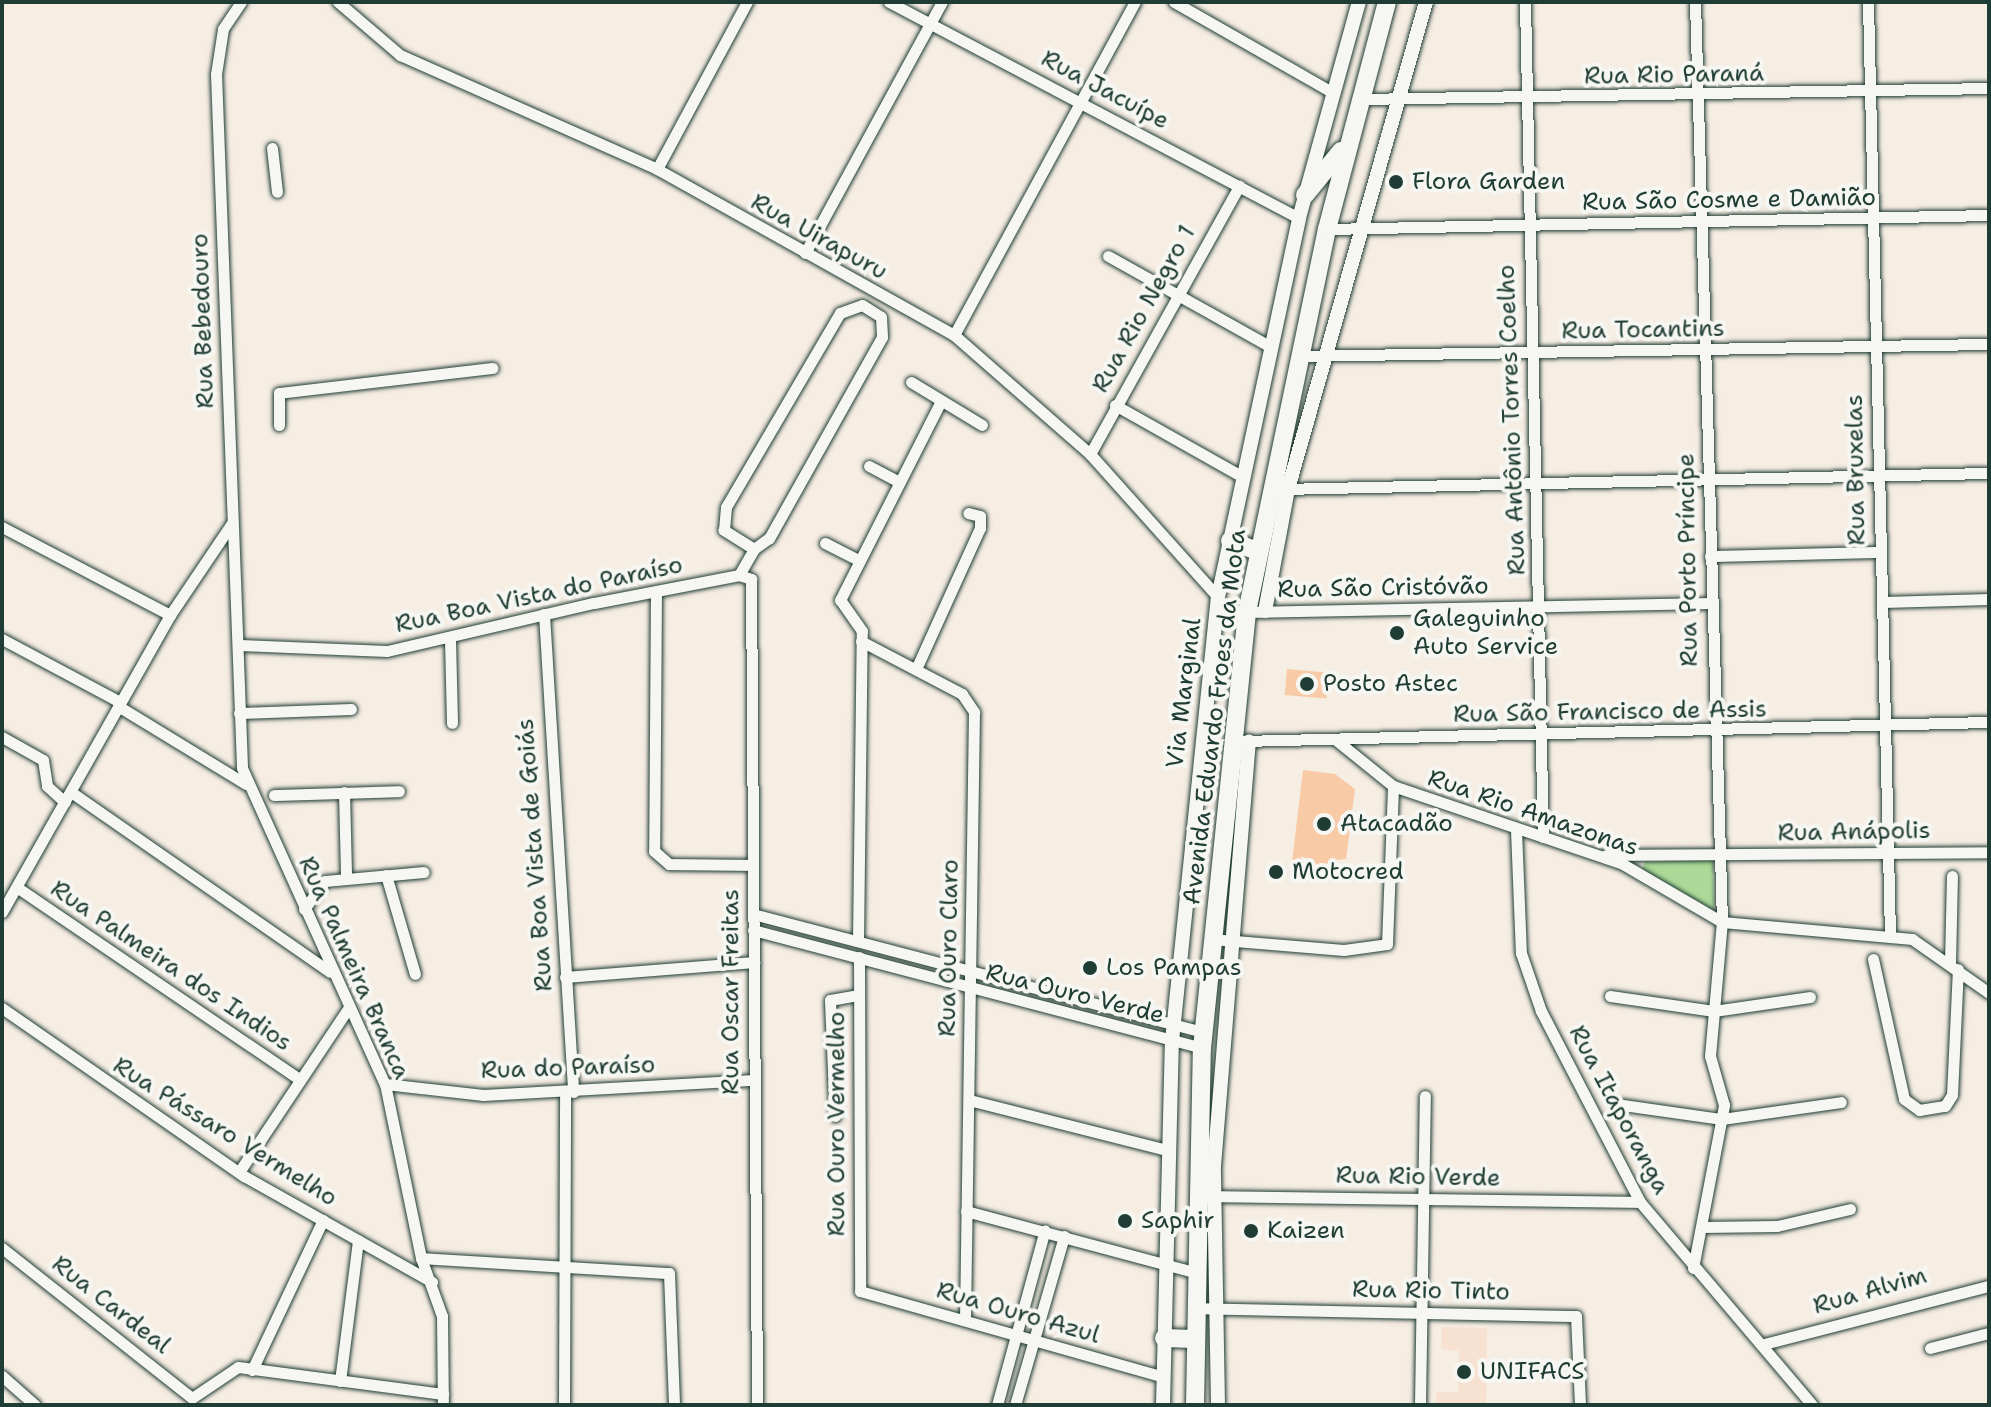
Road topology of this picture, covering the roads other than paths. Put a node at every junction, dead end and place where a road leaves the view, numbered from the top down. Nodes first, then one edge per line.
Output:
1 (241, 2) edge
2 (338, 2) edge
3 (747, 2) edge
4 (889, 2) edge
5 (942, 2) edge
6 (1135, 2) edge
7 (1174, 2) edge
8 (1359, 2) edge
9 (1387, 2) edge
10 (1426, 2) edge
11 (1525, 2) edge
12 (1695, 2) edge
13 (1868, 2) edge
14 (931, 25) junction
15 (1989, 88) edge
16 (1871, 91) junction
17 (1332, 92) junction
18 (1698, 98) junction
19 (1360, 99) junction
20 (1397, 100) junction
21 (1527, 100) junction
22 (1080, 101) junction
23 (1353, 127) junction
24 (272, 148) dead end
25 (657, 169) junction
26 (1239, 186) junction
27 (277, 192) dead end
28 (1305, 195) junction
29 (1989, 215) edge
30 (1299, 218) junction
31 (1874, 218) junction
32 (1702, 223) junction
33 (1529, 227) junction
34 (1327, 229) junction
35 (1362, 229) junction
36 (805, 253) junction
37 (1108, 256) dead end
38 (1176, 294) junction
39 (954, 335) junction
40 (1989, 344) edge
41 (1876, 346) junction
42 (1271, 347) junction
43 (1704, 351) junction
44 (1533, 354) junction
45 (1299, 356) junction
46 (1327, 357) junction
47 (493, 368) dead end
48 (911, 382) dead end
49 (941, 401) junction
50 (1115, 405) junction
51 (279, 425) dead end
52 (982, 425) dead end
53 (1090, 454) junction
54 (869, 466) dead end
55 (1879, 473) junction
56 (1989, 473) edge
57 (1243, 477) junction
58 (1709, 480) junction
59 (1537, 481) junction
60 (899, 482) junction
61 (1280, 489) junction
62 (968, 513) dead end
63 (232, 522) junction
64 (2, 527) edge
65 (1230, 541) junction
66 (825, 543) dead end
67 (754, 549) junction
68 (1258, 551) junction
69 (1879, 552) junction
70 (1710, 556) junction
71 (857, 559) junction
72 (745, 577) junction
73 (656, 591) junction
74 (1218, 597) junction
75 (1989, 599) edge
76 (1883, 602) junction
77 (1710, 603) junction
78 (1540, 608) junction
79 (1256, 612) junction
80 (544, 614) junction
81 (170, 615) junction
82 (2, 639) edge
83 (450, 640) junction
84 (861, 641) junction
85 (240, 645) junction
86 (916, 669) junction
87 (119, 704) junction
88 (351, 709) dead end
89 (239, 713) junction
90 (1989, 722) edge
91 (452, 723) dead end
92 (1886, 728) junction
93 (1715, 732) junction
94 (2, 737) edge
95 (1542, 737) junction
96 (1336, 740) junction
97 (1240, 741) junction
98 (246, 784) junction
99 (1393, 786) junction
100 (399, 791) dead end
101 (344, 792) junction
102 (274, 795) dead end
103 (68, 797) junction
104 (1516, 830) junction
105 (1543, 837) junction
106 (1989, 852) edge
107 (1889, 854) junction
108 (1599, 855) junction
109 (1720, 856) junction
110 (753, 865) junction
111 (424, 872) dead end
112 (386, 875) junction
113 (346, 876) junction
114 (1952, 876) dead end
115 (18, 888) junction
116 (304, 909) junction
117 (2, 912) edge
118 (753, 914) junction
119 (1722, 922) junction
120 (753, 930) junction
121 (1890, 937) junction
122 (1211, 939) junction
123 (1231, 940) junction
124 (858, 941) junction
125 (859, 957) junction
126 (1873, 959) dead end
127 (754, 962) junction
128 (1954, 966) junction
129 (970, 972) junction
130 (332, 974) junction
131 (415, 974) dead end
132 (565, 977) junction
133 (970, 990) junction
134 (1989, 993) edge
135 (858, 995) junction
136 (1610, 996) dead end
137 (1810, 997) dead end
138 (349, 1007) junction
139 (2, 1008) edge
140 (1714, 1011) junction
141 (1173, 1024) junction
142 (1203, 1040) junction
143 (1172, 1041) junction
144 (300, 1080) junction
145 (754, 1080) junction
146 (385, 1084) junction
147 (569, 1093) junction
148 (1425, 1096) dead end
149 (969, 1100) junction
150 (1841, 1102) dead end
151 (1616, 1104) dead end
152 (835, 1116) dead end
153 (1722, 1119) junction
154 (1166, 1150) junction
155 (239, 1172) junction
156 (1205, 1196) junction
157 (1423, 1198) junction
158 (1640, 1202) junction
159 (1850, 1209) dead end
160 (966, 1211) junction
161 (323, 1220) junction
162 (1702, 1227) junction
163 (1045, 1230) junction
164 (1064, 1236) junction
165 (358, 1240) junction
166 (2, 1248) edge
167 (421, 1258) junction
168 (566, 1263) junction
169 (1165, 1264) junction
170 (1693, 1268) junction
171 (1194, 1272) junction
172 (432, 1282) junction
173 (1989, 1286) edge
174 (860, 1291) joint
175 (1193, 1308) junction
176 (1217, 1309) junction
177 (1420, 1312) junction
178 (965, 1320) junction
179 (1989, 1333) edge
180 (1017, 1335) junction
181 (1164, 1338) junction
182 (1194, 1339) junction
183 (1034, 1340) junction
184 (1764, 1344) junction
185 (1930, 1348) dead end
186 (252, 1370) junction
187 (2, 1376) edge
188 (1163, 1377) junction
189 (340, 1381) junction
190 (443, 1399) edge
191 (190, 1401) edge
192 (35, 1405) edge
193 (564, 1405) edge
194 (674, 1405) edge
195 (757, 1405) edge
196 (997, 1405) edge
197 (1015, 1405) edge
198 (1163, 1405) edge
199 (1195, 1405) edge
200 (1218, 1405) edge
201 (1420, 1405) edge
202 (1580, 1405) edge
203 (1812, 1405) edge

1 - 63 street, Rua Bebedouro
2 - 25 street, Rua Uirapuru
3 - 25 street
4 - 14 street, Rua Jacuípe
5 - 14 street
6 - 22 street
7 - 17 street
8 - 17 street, Via Marginal
9 - 19 highway, Avenida Eduardo Froes da Mota
10 - 20 street
11 - 21 street, Rua Antônio Torres Coelho
12 - 18 street, Rua Porto Príncipe
13 - 16 street, Rua Bruxelas
14 - 22 street, Rua Jacuípe
14 - 36 street
15 - 16 street, Rua Rio Paraná
16 - 18 street, Rua Rio Paraná
16 - 31 street, Rua Bruxelas
17 - 28 street, Via Marginal
18 - 21 street, Rua Rio Paraná
18 - 32 street, Rua Porto Príncipe
19 - 20 street, Rua Rio Paraná
19 - 23 highway, Avenida Eduardo Froes da Mota
20 - 21 street, Rua Rio Paraná
20 - 35 street
21 - 33 street, Rua Antônio Torres Coelho
22 - 26 street, Rua Jacuípe
22 - 39 street
23 - 28 highway
23 - 34 highway, Avenida Eduardo Froes da Mota
24 - 27 street
25 - 36 street, Rua Uirapuru
26 - 30 street, Rua Jacuípe
26 - 38 street, Rua Rio Negro 1
28 - 30 street, Via Marginal
29 - 31 street, Rua São Cosme e Damião
30 - 42 street, Via Marginal
31 - 32 street, Rua São Cosme e Damião
31 - 41 street, Rua Bruxelas
32 - 33 street, Rua São Cosme e Damião
32 - 43 street, Rua Porto Príncipe
33 - 35 street, Rua São Cosme e Damião
33 - 44 street, Rua Antônio Torres Coelho
34 - 35 street, Rua São Cosme e Damião
34 - 45 highway, Avenida Eduardo Froes da Mota
35 - 46 street
36 - 39 street, Rua Uirapuru
37 - 38 street
38 - 42 street
38 - 50 street, Rua Rio Negro 1
39 - 53 street, Rua Uirapuru
40 - 41 street, Rua Tocantins
41 - 43 street, Rua Tocantins
41 - 55 street, Rua Bruxelas
42 - 57 street, Via Marginal
43 - 44 street, Rua Tocantins
43 - 58 street, Rua Porto Príncipe
44 - 46 street, Rua Tocantins
44 - 59 street, Rua Antônio Torres Coelho
45 - 46 street, Rua Tocantins
45 - 61 highway, Avenida Eduardo Froes da Mota
46 - 61 street
47 - 51 street
48 - 49 street
49 - 52 street
49 - 60 street
50 - 53 street, Rua Rio Negro 1
50 - 57 street
53 - 74 street, Rua Uirapuru
54 - 60 street
55 - 56 street
55 - 58 street
55 - 69 street, Rua Bruxelas
57 - 65 street, Via Marginal
58 - 59 street
58 - 70 street, Rua Porto Príncipe
59 - 61 street
59 - 78 street, Rua Antônio Torres Coelho
60 - 71 street
61 - 68 highway, Avenida Eduardo Froes da Mota
61 - 79 street
62 - 86 street
63 - 81 street
63 - 85 street, Rua Bebedouro
64 - 81 street
65 - 68 highway
65 - 74 street, Via Marginal
66 - 71 street
67 - 67 street
67 - 72 street
68 - 79 highway, Avenida Eduardo Froes da Mota
69 - 70 street
69 - 76 street, Rua Bruxelas
70 - 77 street, Rua Porto Príncipe
71 - 84 street
72 - 73 street, Rua Boa Vista do Paraíso
72 - 110 street, Rua Oscar Freitas
73 - 80 street, Rua Boa Vista do Paraíso
73 - 110 street
74 - 141 street, Via Marginal
75 - 76 street
76 - 92 street, Rua Bruxelas
77 - 78 street, Rua São Cristóvão
77 - 93 street, Rua Porto Príncipe
78 - 79 street, Rua São Cristóvão
78 - 95 street, Rua Antônio Torres Coelho
79 - 97 highway, Avenida Eduardo Froes da Mota
80 - 83 street, Rua Boa Vista do Paraíso
80 - 132 street, Rua Boa Vista de Goiás
81 - 87 street
82 - 87 street
83 - 85 street, Rua Boa Vista do Paraíso
83 - 91 street
84 - 86 street, Rua Ouro Claro
84 - 124 street
85 - 89 street, Rua Palmeira Branca
86 - 129 street, Rua Ouro Claro
87 - 98 street
87 - 103 street
88 - 89 street
89 - 98 street, Rua Palmeira Branca
90 - 92 street, Rua São Francisco de Assis
92 - 93 street, Rua São Francisco de Assis
92 - 107 street, Rua Bruxelas
93 - 95 street, Rua São Francisco de Assis
93 - 109 street, Rua Porto Príncipe
94 - 103 street
95 - 96 street, Rua São Francisco de Assis
95 - 105 street, Rua Antônio Torres Coelho
96 - 97 street, Rua São Francisco de Assis
96 - 99 street, Rua Rio Amazonas
97 - 122 highway, Avenida Eduardo Froes da Mota
97 - 123 street
98 - 116 street, Rua Palmeira Branca
99 - 104 street, Rua Rio Amazonas
99 - 123 street
100 - 101 street
101 - 102 street
101 - 113 street
103 - 115 street
103 - 130 street
104 - 105 street, Rua Rio Amazonas
104 - 158 street, Rua Itaporanga
105 - 108 street, Rua Rio Amazonas
106 - 107 street, Rua Anápolis
107 - 109 street, Rua Anápolis
107 - 121 street, Rua Bruxelas
108 - 109 street, Rua Anápolis
108 - 119 street, Rua Rio Amazonas
109 - 119 street, Rua Porto Príncipe
110 - 118 street, Rua Oscar Freitas
111 - 112 street
112 - 113 street
112 - 131 street
113 - 116 street
114 - 128 street
115 - 117 street
115 - 144 street, Rua Palmeira dos Indios
116 - 130 street, Rua Palmeira Branca
118 - 120 street, Rua Oscar Freitas
118 - 124 street, Rua Ouro Verde
119 - 121 street, Rua Rio Amazonas
119 - 140 street, Rua Porto Príncipe
120 - 125 street, Rua Ouro Verde
120 - 127 street, Rua Oscar Freitas
121 - 128 street, Rua Rio Amazonas
122 - 123 street
122 - 142 highway, Avenida Eduardo Froes da Mota
123 - 156 street
124 - 129 street, Rua Ouro Verde
125 - 133 street, Rua Ouro Verde
125 - 135 street, Rua Ouro Vermelho
126 - 128 street
127 - 132 street
127 - 145 street, Rua Oscar Freitas
128 - 134 street, Rua Rio Amazonas
129 - 133 street, Rua Ouro Claro
129 - 141 street, Rua Ouro Verde
130 - 138 street, Rua Palmeira Branca
132 - 147 street, Rua Boa Vista de Goiás
133 - 143 street, Rua Ouro Verde
133 - 149 street, Rua Ouro Claro
135 - 152 street
135 - 174 street, Rua Ouro Vermelho
136 - 140 street
137 - 140 street
138 - 144 street
138 - 146 street, Rua Palmeira Branca
139 - 155 street, Rua Pássaro Vermelho
140 - 153 street, Rua Porto Príncipe
141 - 142 street, Rua Ouro Verde
141 - 143 street, Via Marginal
142 - 143 street, Rua Ouro Verde
142 - 156 highway, Avenida Eduardo Froes da Mota
143 - 154 street, Via Marginal
144 - 155 street
145 - 147 street, Rua do Paraíso
145 - 195 street, Rua Oscar Freitas
146 - 147 street, Rua do Paraíso
146 - 167 street, Rua Palmeira Branca
147 - 168 street, Rua Boa Vista de Goiás
148 - 157 street
149 - 154 street
149 - 160 street, Rua Ouro Claro
150 - 153 street
151 - 153 street
153 - 162 street, Rua Porto Príncipe
154 - 169 street, Via Marginal
155 - 161 street, Rua Pássaro Vermelho
156 - 157 street, Rua Rio Verde
156 - 171 highway, Avenida Eduardo Froes da Mota
156 - 176 street
157 - 158 street, Rua Rio Verde
157 - 177 street
158 - 170 street, Rua Itaporanga
159 - 162 street
160 - 163 street
160 - 178 street, Rua Ouro Claro
161 - 165 street, Rua Pássaro Vermelho
161 - 186 street
162 - 170 street, Rua Porto Príncipe
163 - 164 street
163 - 180 street
164 - 169 street
164 - 183 street
165 - 172 street, Rua Pássaro Vermelho
165 - 189 street
166 - 191 street, Rua Cardeal
167 - 168 street
167 - 172 street, Rua Palmeira Branca
168 - 193 street, Rua Boa Vista de Goiás
168 - 194 street
169 - 171 street
169 - 181 street, Via Marginal
170 - 184 street, Rua Itaporanga
171 - 175 highway, Avenida Eduardo Froes da Mota
172 - 190 street, Rua Palmeira Branca
173 - 184 street, Rua Alvim
174 - 178 street, Rua Ouro Azul
175 - 176 street, Rua Rio Tinto
175 - 182 highway, Avenida Eduardo Froes da Mota
176 - 177 street, Rua Rio Tinto
176 - 200 street
177 - 201 street
177 - 202 street, Rua Rio Tinto
178 - 180 street, Rua Ouro Azul
179 - 185 street
180 - 183 street, Rua Ouro Azul
180 - 196 street
181 - 182 highway
181 - 188 street, Via Marginal
182 - 199 highway, Avenida Eduardo Froes da Mota
183 - 188 street, Rua Ouro Azul
183 - 197 street
184 - 203 street, Rua Itaporanga
186 - 189 street
186 - 191 street
187 - 192 street
188 - 198 street, Via Marginal
189 - 190 street

